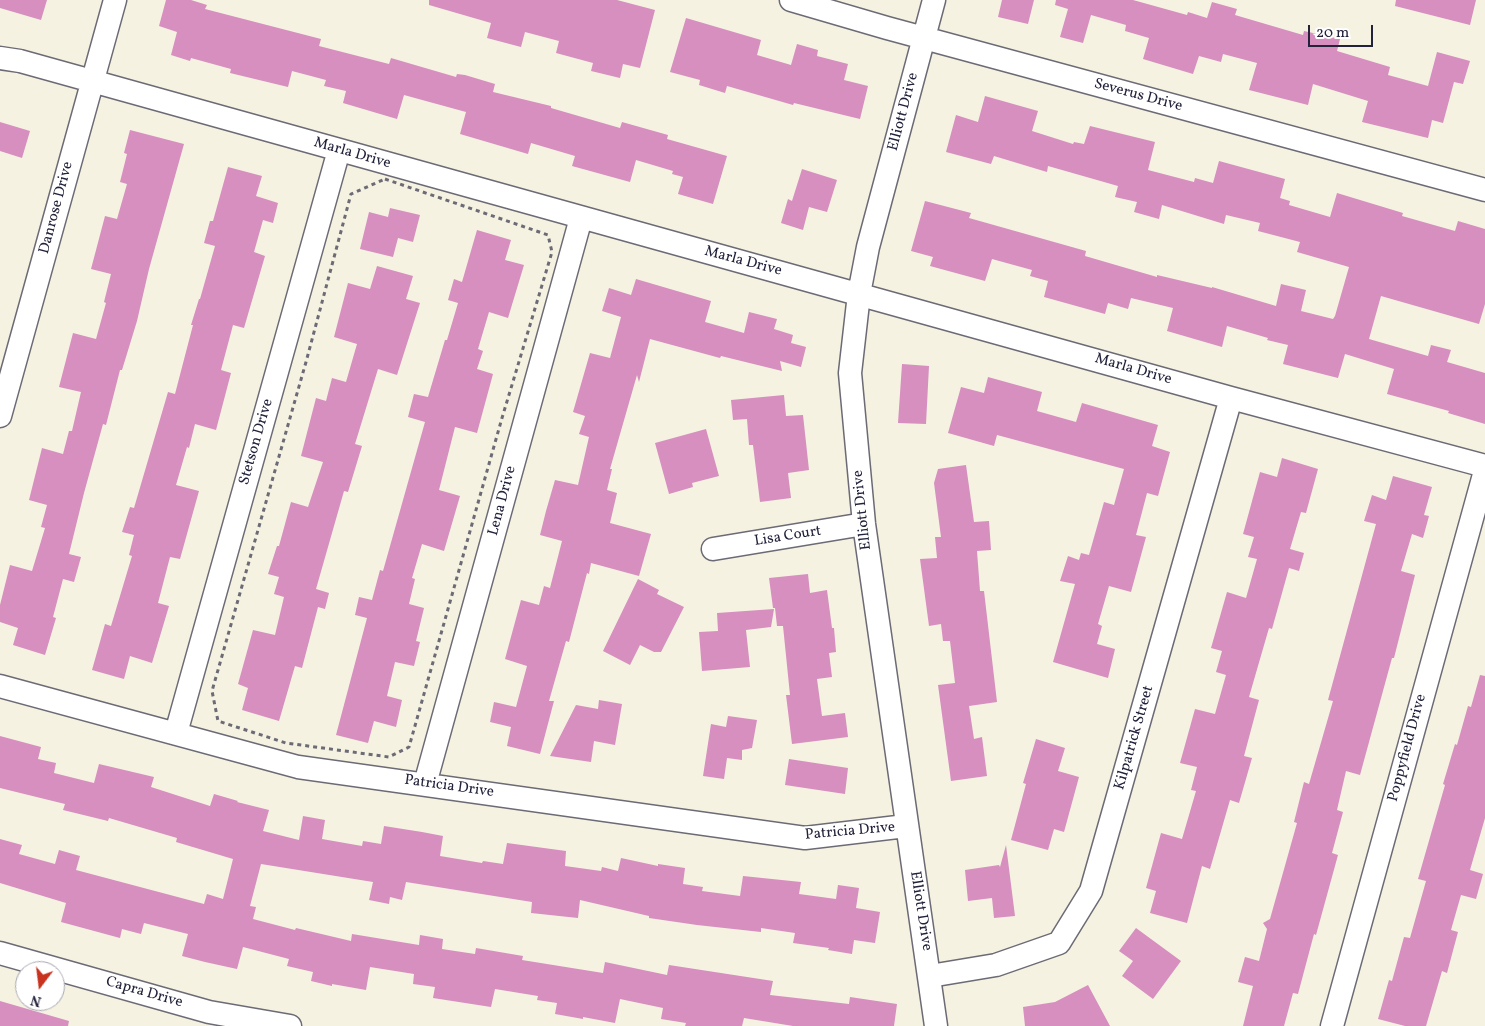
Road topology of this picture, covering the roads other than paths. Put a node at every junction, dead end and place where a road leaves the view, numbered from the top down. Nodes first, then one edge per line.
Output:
1 (115, 0) edge
2 (791, 0) edge
3 (934, 0) edge
4 (925, 38) junction
5 (0, 58) edge
6 (92, 81) junction
7 (339, 150) junction
8 (1485, 190) edge
9 (581, 218) junction
10 (859, 294) junction
11 (1231, 398) junction
12 (0, 416) edge
13 (1485, 466) edge
14 (1485, 471) edge
15 (864, 524) junction
16 (713, 549) dead end
17 (0, 686) edge
18 (176, 733) junction
19 (426, 784) junction
20 (906, 826) junction
21 (0, 953) edge
22 (930, 976) junction
23 (290, 1026) edge
24 (936, 1026) edge
25 (1332, 1026) edge

1 - 6 street, Danrose Drive
2 - 4 street, Severus Drive
3 - 4 street, Elliott Drive
4 - 8 street, Severus Drive
4 - 10 street, Elliott Drive
5 - 6 street, Marla Drive
6 - 7 street, Marla Drive
6 - 12 street, Danrose Drive
7 - 9 street, Marla Drive
7 - 18 street, Stetson Drive
9 - 10 street, Marla Drive
9 - 19 street, Lena Drive
10 - 11 street, Marla Drive
10 - 15 street, Elliott Drive
11 - 13 street, Marla Drive
11 - 22 street, Kilpatrick Street
14 - 25 street, Poppyfield Drive
15 - 16 street, Lisa Court
15 - 20 street, Elliott Drive
17 - 18 street, Patricia Drive
18 - 19 street, Patricia Drive
19 - 20 street, Patricia Drive
20 - 22 street, Elliott Drive
21 - 23 street, Capra Drive
22 - 24 street, Elliott Drive

